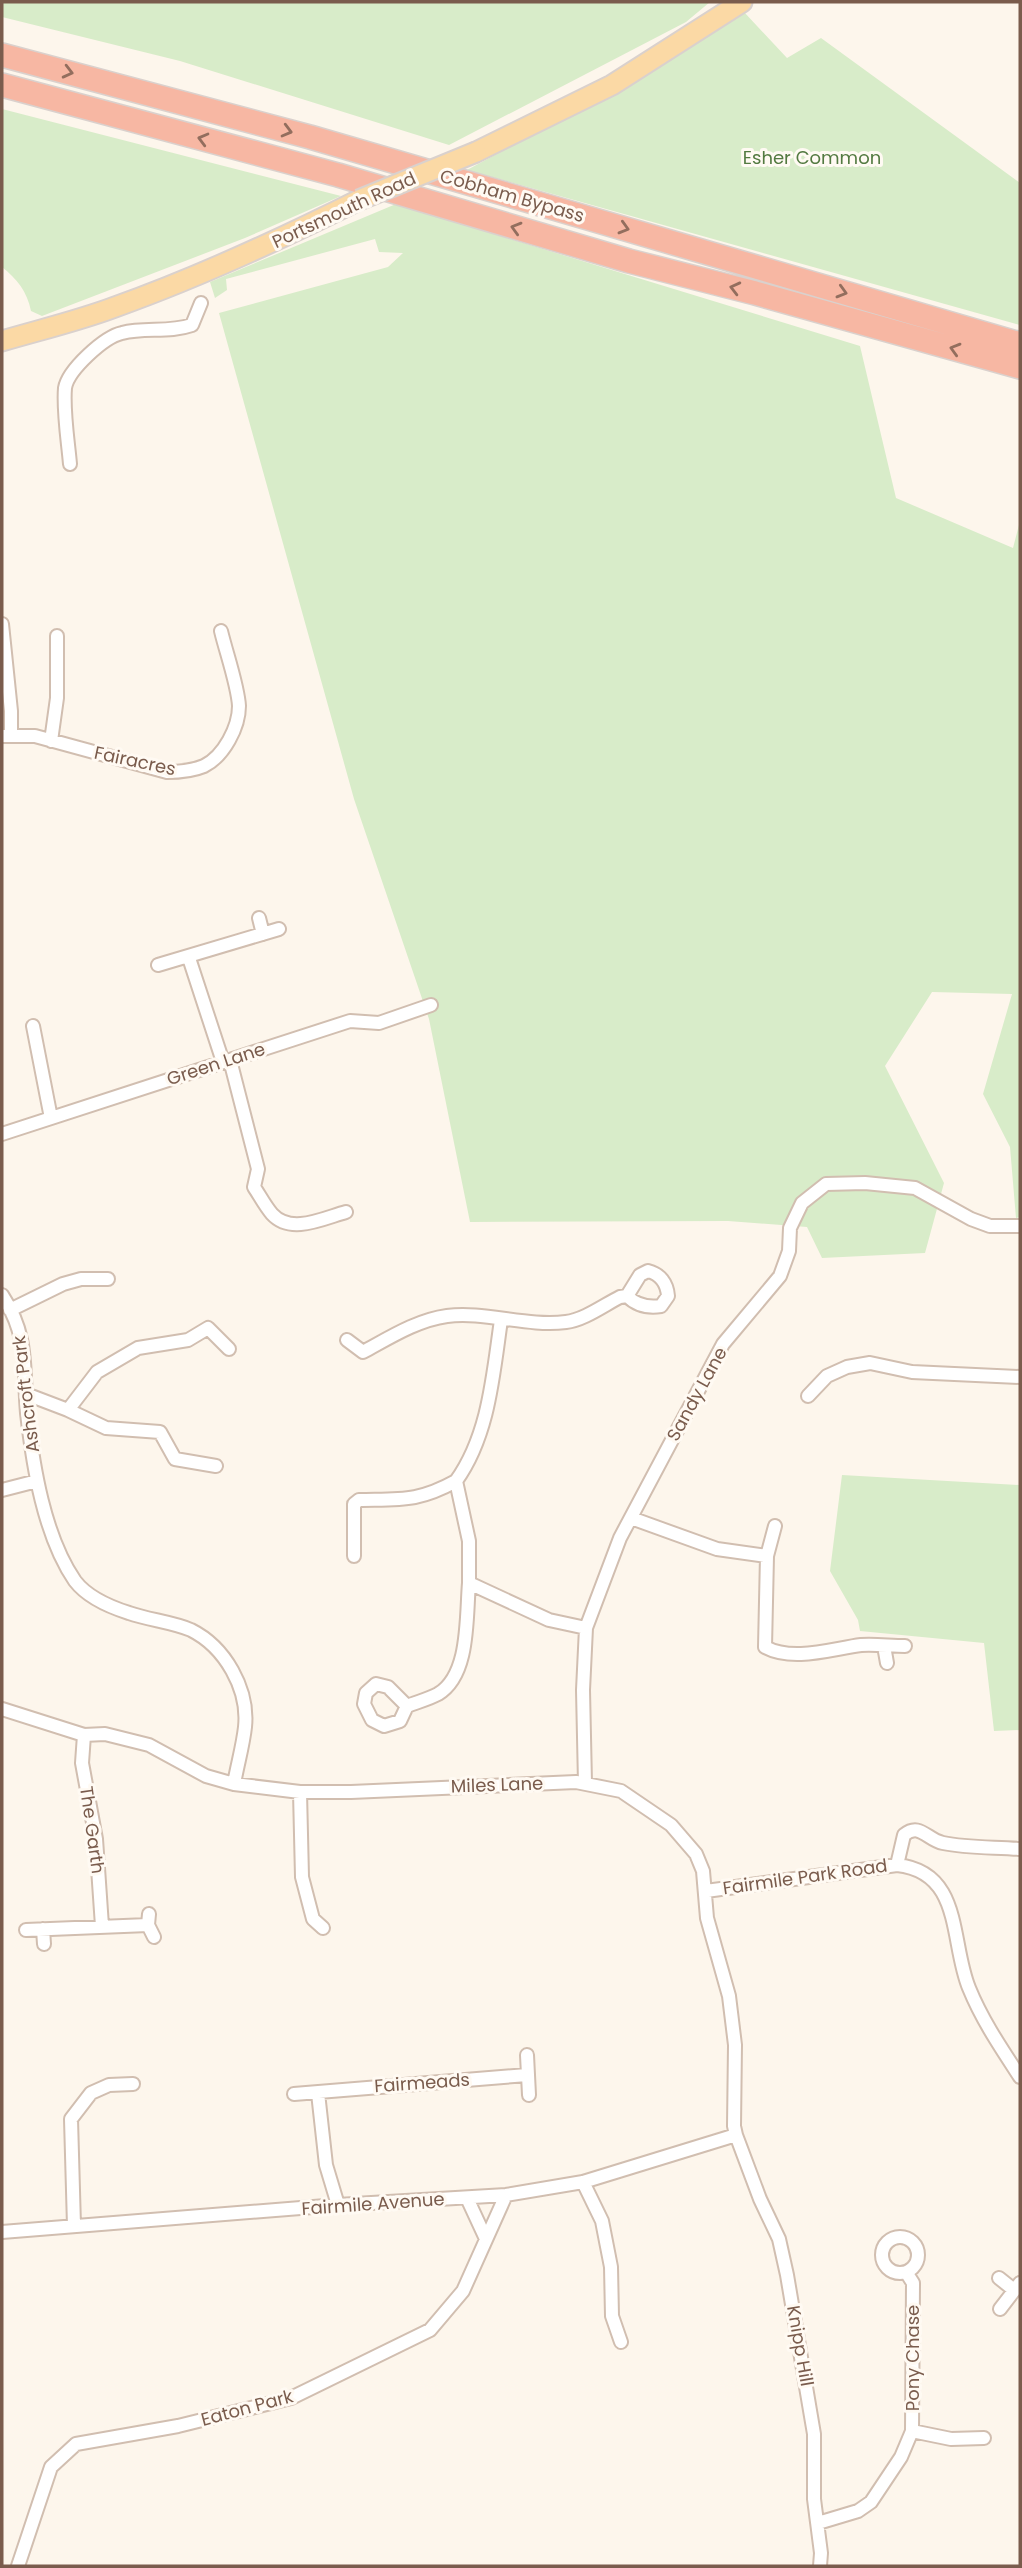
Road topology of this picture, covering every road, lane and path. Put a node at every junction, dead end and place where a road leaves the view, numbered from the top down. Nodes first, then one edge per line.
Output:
1 (742, 2) edge
2 (2, 55) edge
3 (2, 85) edge
4 (201, 303) dead end
5 (2, 341) edge
6 (1020, 344) edge
7 (1020, 368) edge
8 (70, 464) dead end
9 (2, 624) edge
10 (221, 631) dead end
11 (57, 636) dead end
12 (6, 736) edge
13 (51, 741) junction
14 (259, 919) dead end
15 (279, 929) dead end
16 (263, 934) junction
17 (189, 958) junction
18 (158, 965) dead end
19 (431, 1005) dead end
20 (33, 1026) dead end
21 (226, 1061) junction
22 (51, 1118) junction
23 (2, 1134) edge
24 (346, 1212) dead end
25 (1020, 1226) edge
26 (108, 1279) dead end
27 (2, 1295) edge
28 (627, 1296) dead end
29 (10, 1310) junction
30 (501, 1320) junction
31 (347, 1340) dead end
32 (229, 1349) dead end
33 (1020, 1377) edge
34 (26, 1394) junction
35 (808, 1396) dead end
36 (68, 1410) junction
37 (216, 1466) dead end
38 (37, 1481) junction
39 (456, 1481) junction
40 (2, 1490) edge
41 (631, 1518) junction
42 (775, 1526) dead end
43 (354, 1556) dead end
44 (767, 1556) junction
45 (469, 1583) junction
46 (586, 1628) junction
47 (884, 1646) junction
48 (905, 1646) dead end
49 (887, 1663) dead end
50 (407, 1706) dead end
51 (2, 1709) edge
52 (84, 1735) junction
53 (585, 1783) junction
54 (234, 1784) junction
55 (300, 1792) junction
56 (1020, 1849) edge
57 (897, 1865) junction
58 (706, 1891) junction
59 (150, 1925) dead end
60 (102, 1926) junction
61 (323, 1928) dead end
62 (43, 1929) junction
63 (26, 1930) dead end
64 (44, 1944) dead end
65 (527, 2055) dead end
66 (527, 2076) junction
67 (1020, 2077) edge
68 (133, 2084) dead end
69 (318, 2093) junction
70 (295, 2094) dead end
71 (529, 2095) dead end
72 (736, 2135) junction
73 (583, 2182) junction
74 (506, 2195) junction
75 (467, 2198) junction
76 (338, 2205) junction
77 (74, 2226) junction
78 (2, 2232) edge
79 (486, 2239) junction
80 (906, 2272) dead end
81 (999, 2278) dead end
82 (1017, 2286) edge
83 (1000, 2309) dead end
84 (621, 2342) dead end
85 (912, 2431) junction
86 (984, 2438) dead end
87 (818, 2523) junction
88 (18, 2566) edge
89 (820, 2566) edge

1 - 5 main road, Portsmouth Road, bridge
2 -> 6 highway, Cobham Bypass
7 -> 3 highway, Cobham Bypass
4 - 8 street
9 - 12 street
10 - 13 street, Fairacres
11 - 13 street
12 - 13 street, Fairacres
14 - 16 street
15 - 16 street
16 - 17 street
17 - 18 street
17 - 21 street
19 - 21 street, Green Lane
20 - 22 street
21 - 22 street, Green Lane
21 - 24 street
22 - 23 street, Green Lane
25 - 41 street, Sandy Lane
26 - 29 street
27 - 29 street, Ashcroft Park
28 - 30 street
29 - 34 street, Ashcroft Park
30 - 31 street
30 - 39 street
32 - 36 street
33 - 35 street
34 - 36 street
34 - 38 street, Ashcroft Park
36 - 37 street
38 - 40 street
38 - 54 street, Ashcroft Park
39 - 43 street
39 - 45 street
41 - 44 street
41 - 46 street, Sandy Lane
42 - 44 street
44 - 47 street
45 - 46 street
45 - 50 street
46 - 53 street, Sandy Lane
47 - 48 street
47 - 49 street
51 - 52 street, Miles Lane
52 - 54 street, Miles Lane
52 - 60 street, The Garth
53 - 55 street, Miles Lane
53 - 58 street, Miles Lane
54 - 55 street, Miles Lane
55 - 61 street
56 - 57 street
57 - 58 street, Fairmile Park Road
57 - 67 street, Fairmile Park Road
58 - 72 street, Miles Lane
59 - 60 street
60 - 62 street
62 - 63 street
62 - 64 street
65 - 66 street
66 - 69 street, Fairmeads
66 - 71 street
68 - 77 street
69 - 70 street, Fairmeads
69 - 76 street
72 - 73 street, Fairmile Avenue
72 - 87 street, Knipp Hill
73 - 74 street, Fairmile Avenue
73 - 84 street
74 - 75 street, Fairmile Avenue
74 - 79 street, Eaton Park
75 - 76 street, Fairmile Avenue
75 - 79 street
76 - 77 street, Fairmile Avenue
77 - 78 street, Fairmile Avenue
79 - 88 street, Eaton Park
80 - 85 street, Pony Chase
81 - 82 street
82 - 83 street
85 - 86 street
85 - 87 street, Pony Chase
87 - 89 street, Knipp Hill

